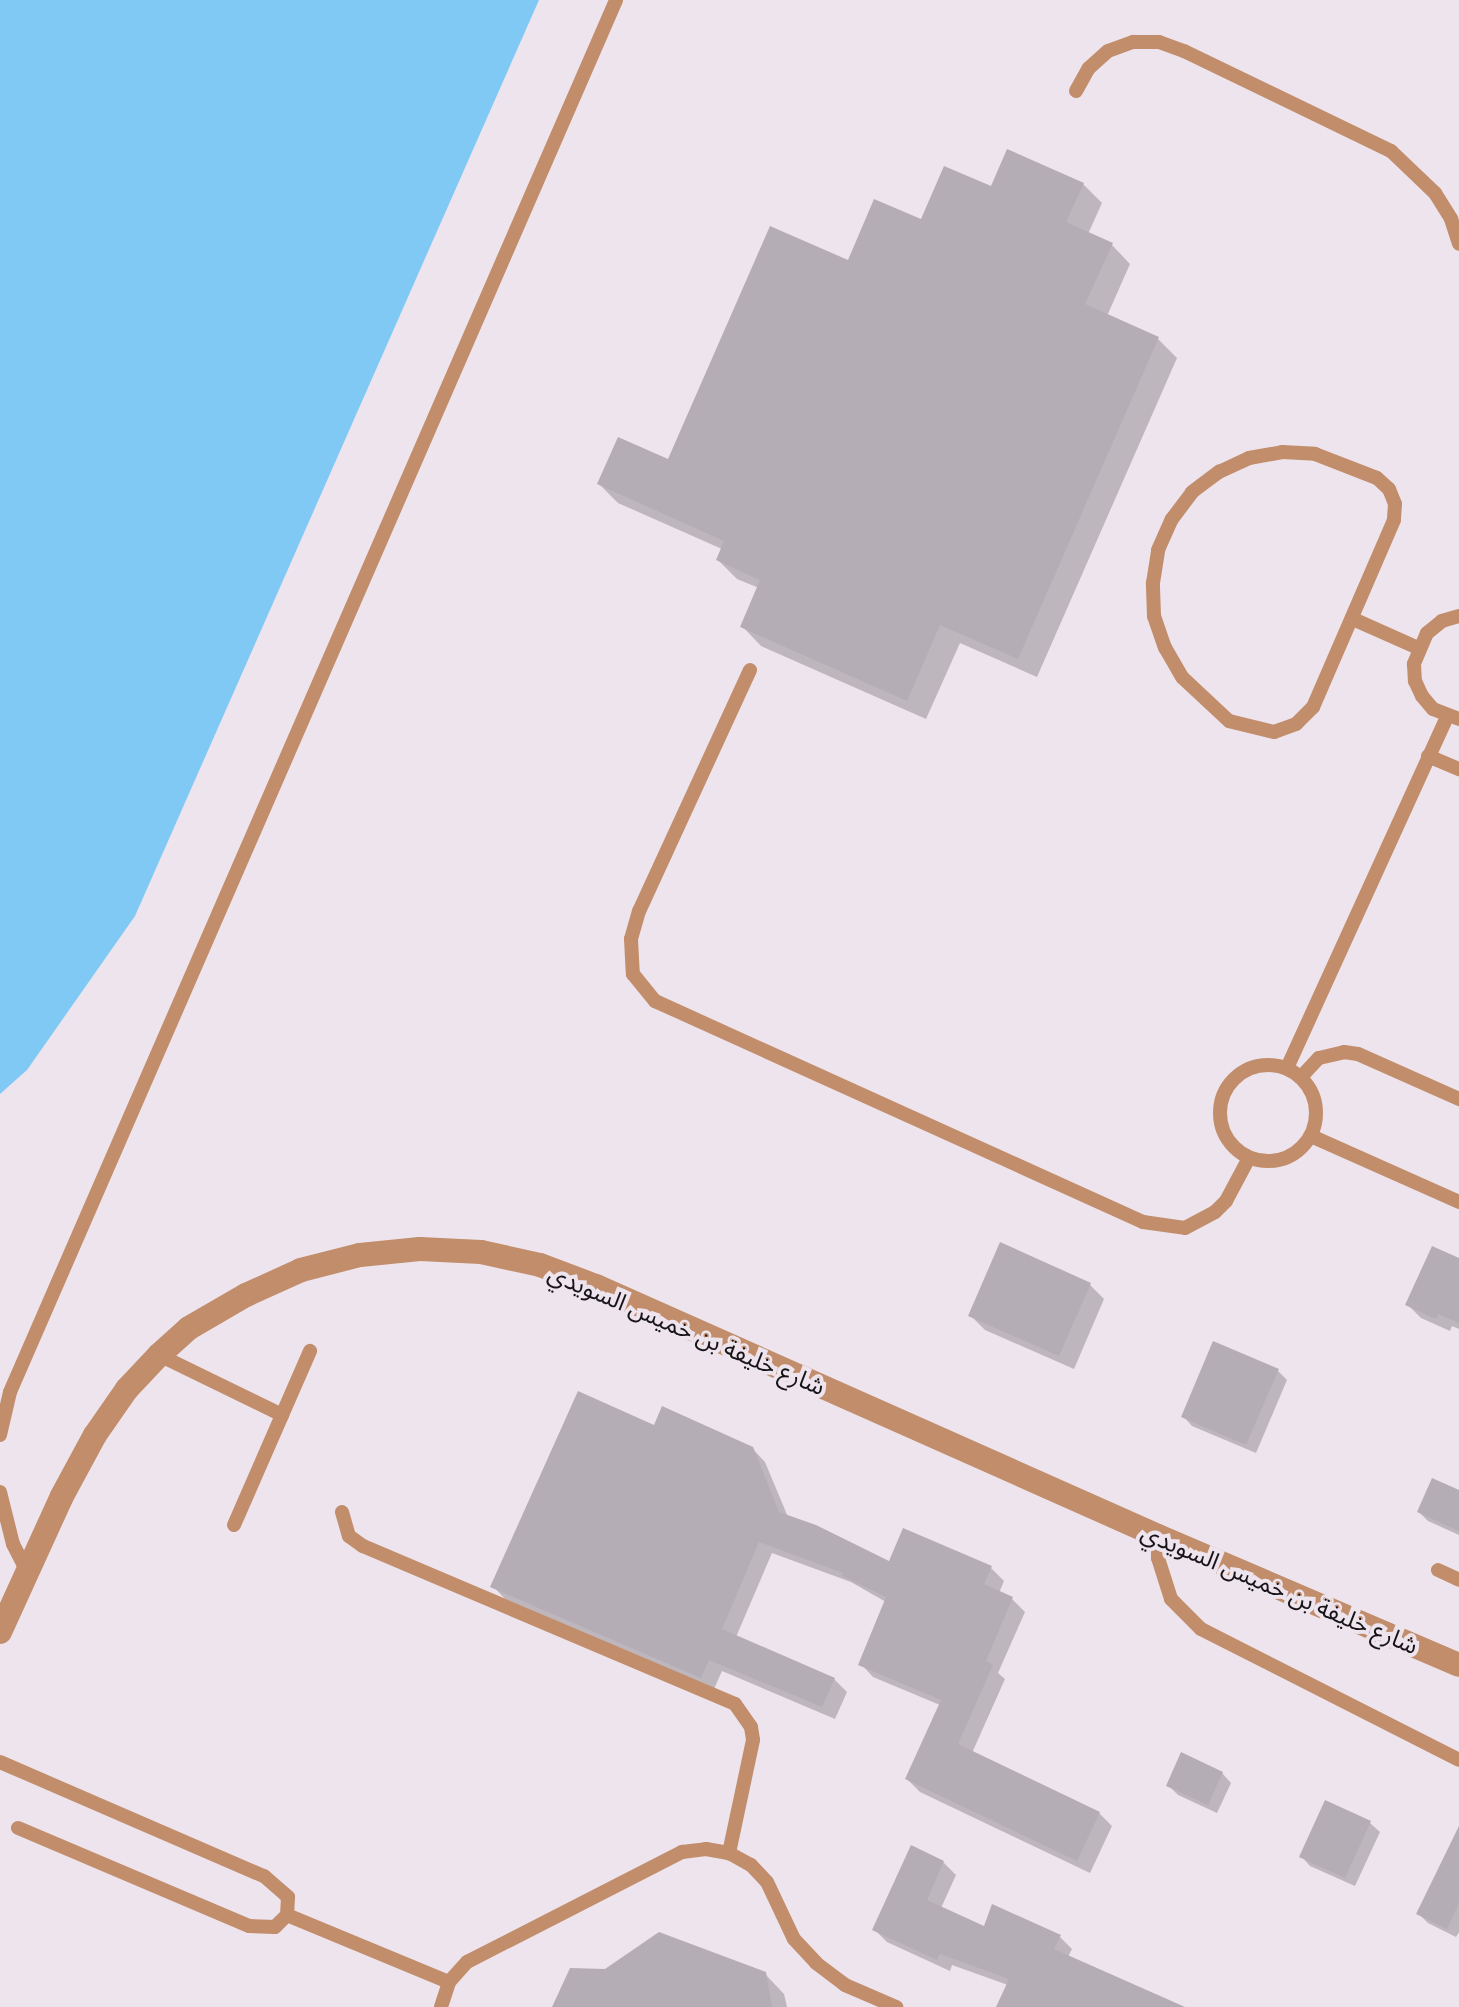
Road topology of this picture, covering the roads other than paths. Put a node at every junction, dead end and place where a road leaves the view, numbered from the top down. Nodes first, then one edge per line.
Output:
1 (616, 0) edge
2 (1076, 91) dead end
3 (1459, 244) edge
4 (1459, 616) edge
5 (1353, 619) junction
6 (1418, 648) junction
7 (750, 670) dead end
8 (1453, 718) edge
9 (1428, 756) junction
10 (1459, 769) edge
11 (1287, 1068) junction
12 (1301, 1077) junction
13 (1459, 1099) edge
14 (1311, 1136) junction
15 (1249, 1158) junction
16 (1459, 1202) edge
17 (310, 1351) dead end
18 (159, 1355) junction
19 (282, 1415) junction
20 (0, 1435) edge
21 (0, 1492) edge
22 (342, 1512) dead end
23 (234, 1525) dead end
24 (1158, 1536) junction
25 (1438, 1570) dead end
26 (27, 1572) junction
27 (1459, 1580) edge
28 (0, 1632) edge
29 (1459, 1665) edge
30 (1459, 1760) edge
31 (0, 1762) edge
32 (18, 1828) dead end
33 (729, 1853) junction
34 (287, 1915) junction
35 (449, 1982) junction
36 (441, 2007) edge
37 (896, 2007) edge

1 - 20 lane
2 - 3 lane
4 - 6 lane
5 - 5 lane
5 - 6 lane
6 - 8 lane
7 - 15 lane
8 - 9 lane
9 - 10 lane
9 - 11 lane
11 - 12 lane
11 - 15 lane
12 - 13 lane
12 - 14 lane
14 - 15 lane
14 - 16 lane
17 - 19 lane
18 - 19 lane
18 - 24 street, شارع خليفة بن خميس السويدي
18 - 26 street, شارع خليفة بن خميس السويدي
19 - 23 lane
21 - 26 lane
22 - 33 lane
24 - 29 street, شارع خليفة بن خميس السويدي
24 - 30 lane
25 - 27 lane
26 - 28 street, شارع خليفة بن خميس السويدي
31 - 34 lane
32 - 34 lane
33 - 35 lane
33 - 37 lane
34 - 35 lane
35 - 36 lane

